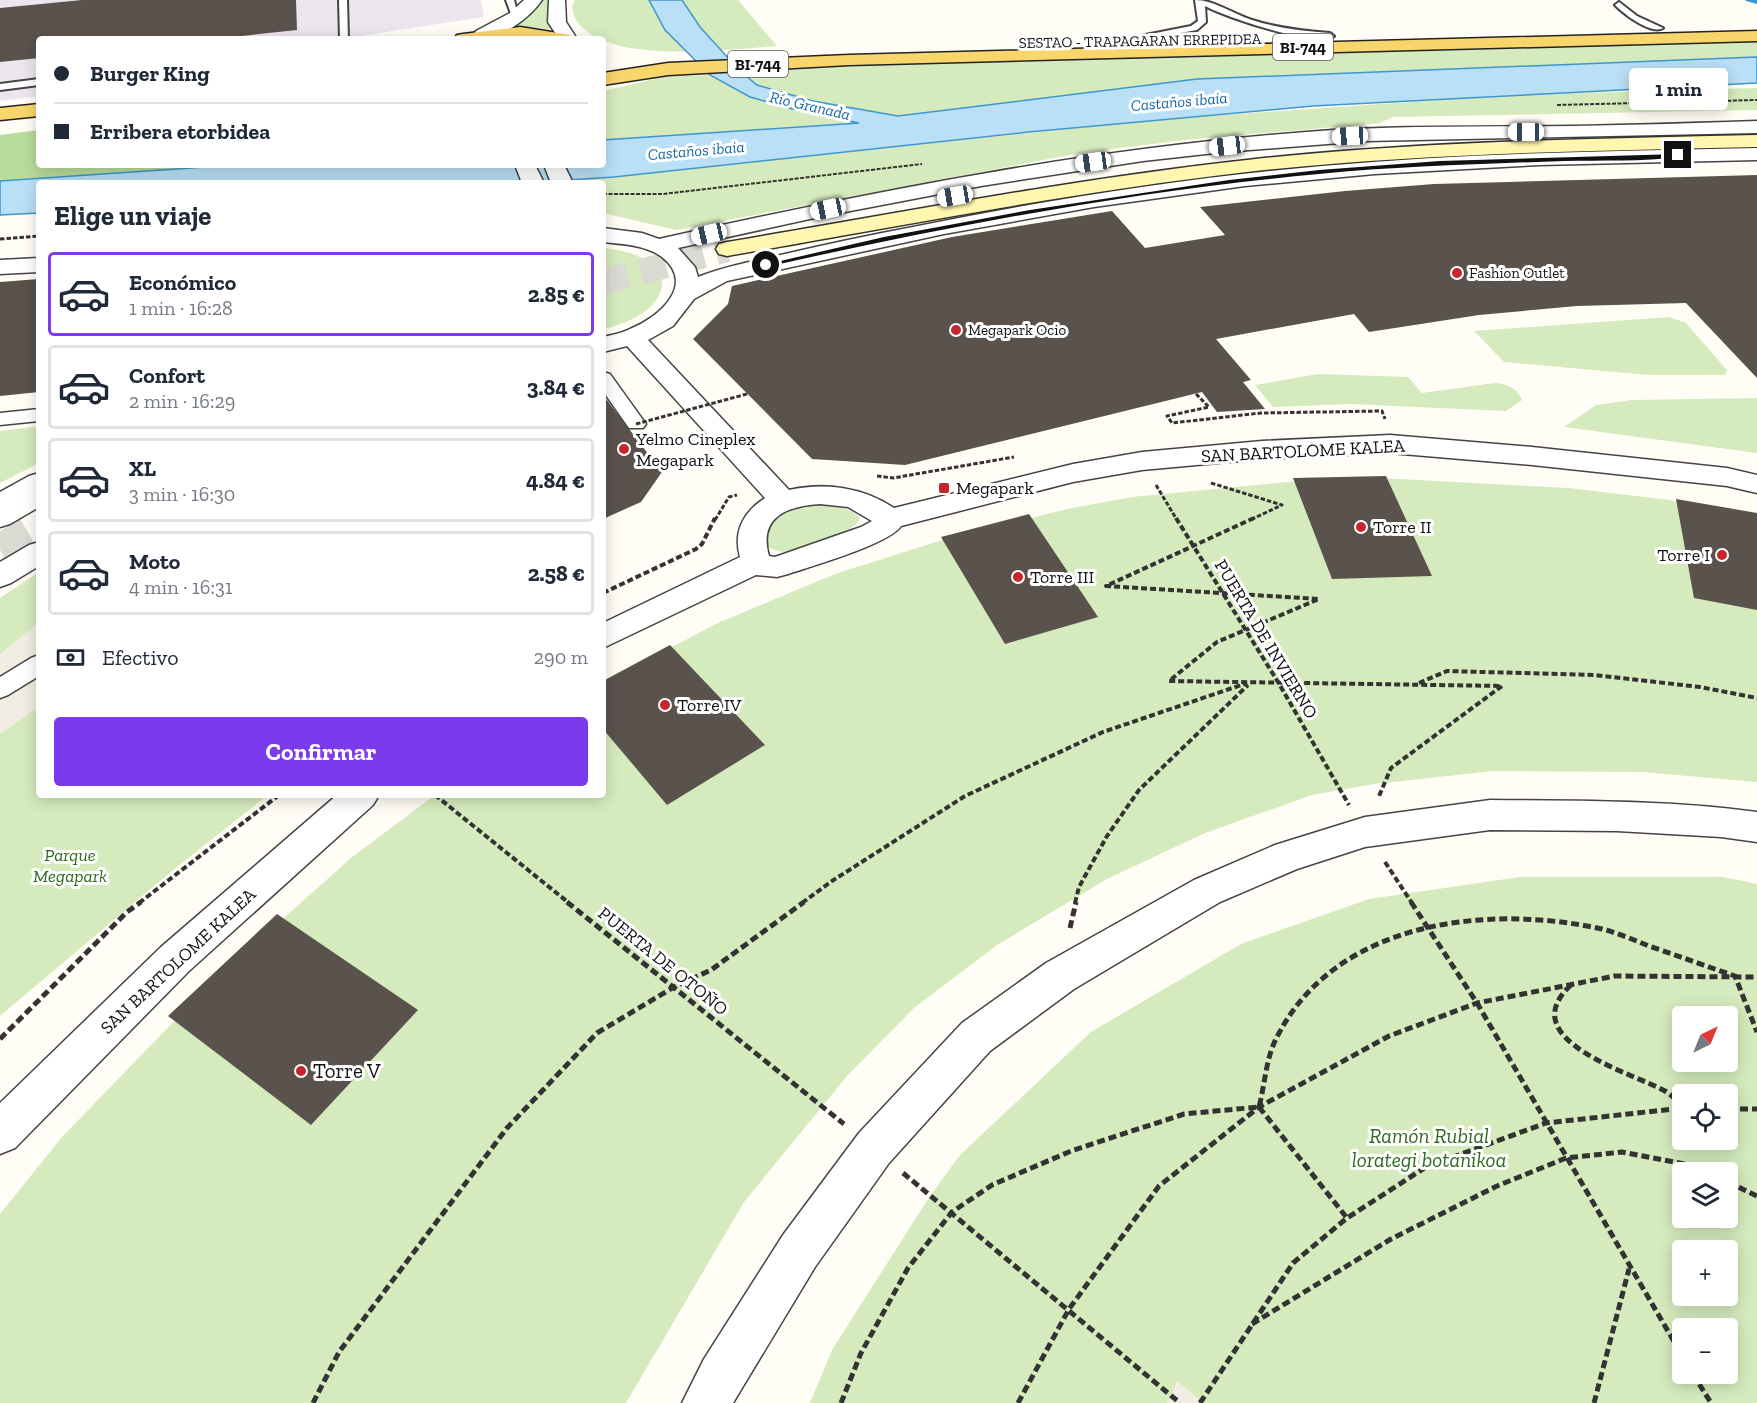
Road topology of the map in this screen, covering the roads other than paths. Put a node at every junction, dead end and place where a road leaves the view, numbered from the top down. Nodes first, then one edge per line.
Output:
1 (343, 0) edge
2 (510, 0) edge
3 (534, 0) edge
4 (557, 0) edge
5 (1199, 0) edge
6 (1619, 5) dead end
7 (516, 17) junction
8 (1631, 24) junction
9 (1757, 26) edge
10 (482, 35) junction
11 (344, 36) edge
12 (477, 36) edge
13 (546, 36) edge
14 (564, 36) edge
15 (1330, 36) junction
16 (1757, 36) edge
17 (1119, 41) junction
18 (848, 55) junction
19 (627, 56) dead end
20 (668, 63) junction
21 (606, 78) edge
22 (36, 82) edge
23 (0, 87) edge
24 (36, 110) edge
25 (0, 114) edge
26 (36, 125) edge
27 (1757, 127) edge
28 (0, 128) edge
29 (1549, 132) junction
30 (1757, 141) edge
31 (1757, 154) edge
32 (1197, 172) junction
33 (1275, 177) junction
34 (606, 235) edge
35 (659, 246) junction
36 (36, 265) edge
37 (0, 267) edge
38 (687, 294) junction
39 (632, 337) junction
40 (606, 344) edge
41 (606, 382) edge
42 (36, 415) edge
43 (0, 419) edge
44 (636, 424) road end
45 (36, 484) edge
46 (1757, 484) edge
47 (36, 497) edge
48 (783, 501) junction
49 (0, 504) edge
50 (0, 517) edge
51 (889, 519) junction
52 (36, 554) edge
53 (756, 562) junction
54 (0, 576) edge
55 (606, 635) edge
56 (36, 666) edge
57 (0, 689) edge
58 (358, 798) edge
59 (1757, 827) edge
60 (0, 1133) edge
61 (708, 1403) edge

1 - 11 lane
2 - 7 lane
3 - 7 street
4 - 14 street
5 - 15 lane
5 - 17 lane
6 - 8 lane
7 - 10 street
8 - 9 main road, SESTAO - TRAPAGARAN ERREPIDEA / BI-744
8 - 15 main road, SESTAO - TRAPAGARAN ERREPIDEA / BI-744
10 - 12 main road
10 - 13 main road
15 - 17 main road, SESTAO - TRAPAGARAN ERREPIDEA / BI-744
16 - 18 main road, SESTAO - TRAPAGARAN ERREPIDEA / BI-744
17 - 18 main road, SESTAO - TRAPAGARAN ERREPIDEA / BI-744
18 - 20 main road, BI-744
19 - 20 main road, BI-744
20 - 21 main road, BI-744
22 - 23 lane
24 - 25 main road
26 - 28 main road
27 - 29 street
29 - 32 main road
29 - 35 street
30 - 32 main road
31 - 33 street
32 - 33 main road
33 - 38 street
34 - 35 street
35 - 38 street
36 - 37 street
38 - 39 street
39 - 40 street
39 - 48 street
41 - 44 street
42 - 43 street
45 - 49 street
46 - 51 street, SAN BARTOLOME KALEA
47 - 50 street
48 - 51 street
48 - 53 street
51 - 53 street, SAN BARTOLOME KALEA
52 - 54 street
53 - 55 street
56 - 57 street
58 - 60 street, SAN BARTOLOME KALEA
59 - 61 street

